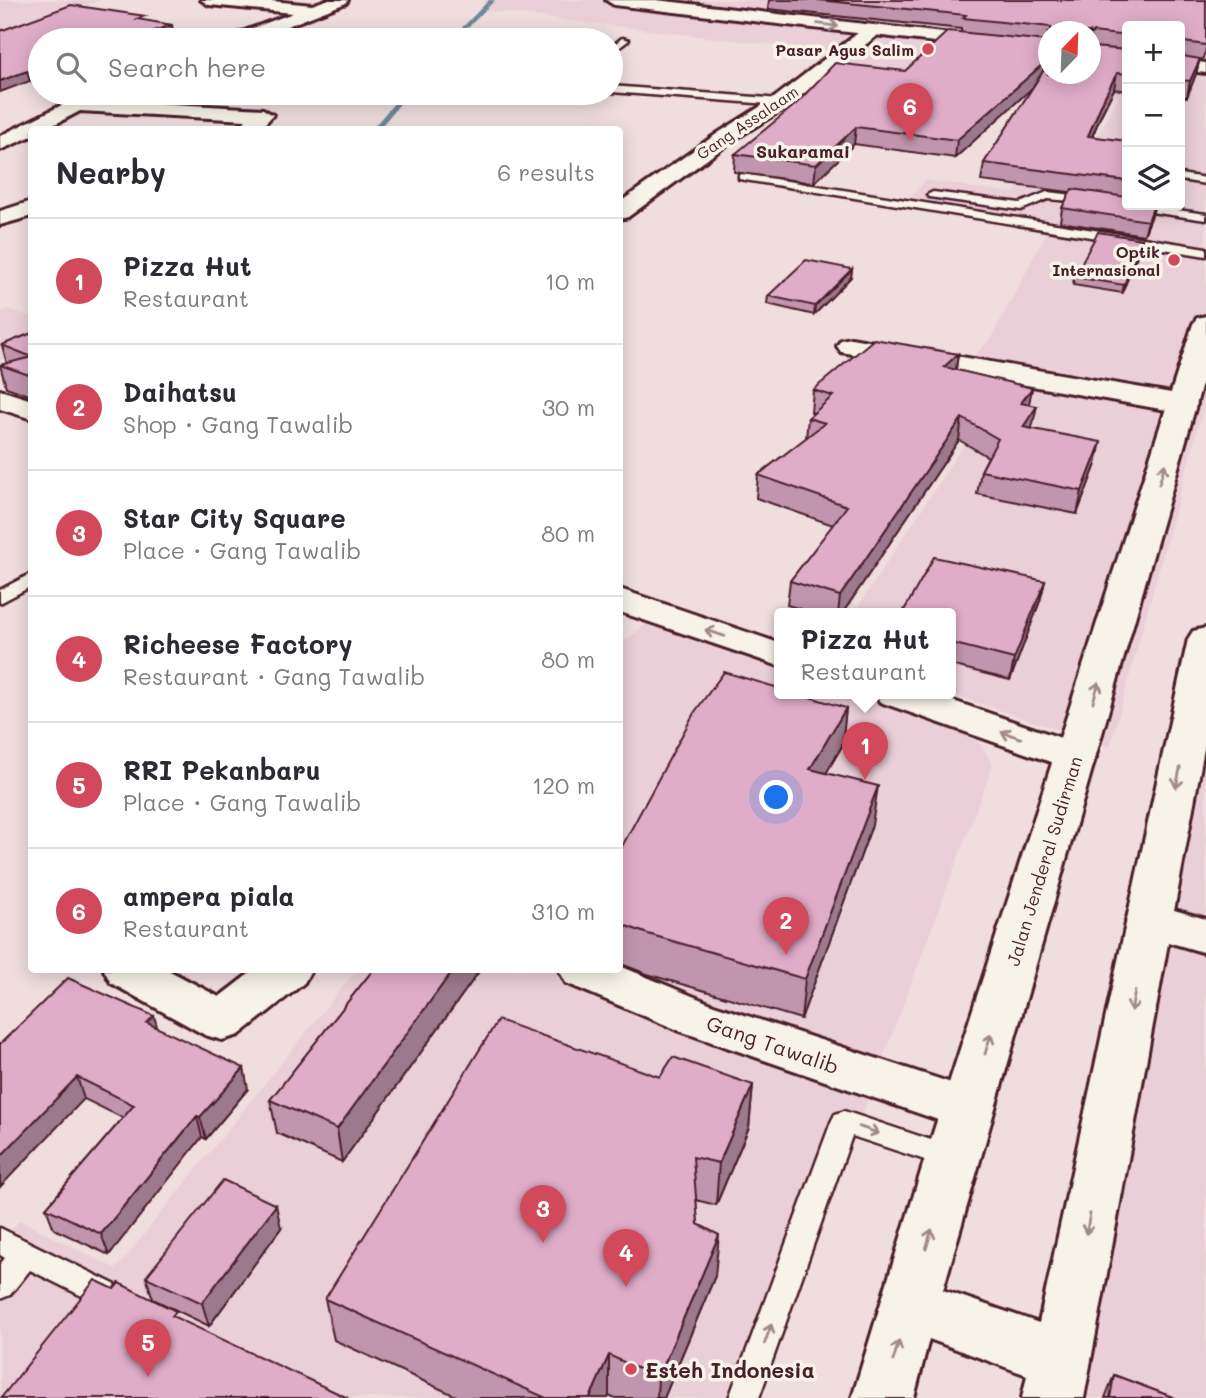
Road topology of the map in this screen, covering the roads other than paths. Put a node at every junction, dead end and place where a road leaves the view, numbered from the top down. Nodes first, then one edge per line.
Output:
1 (209, 0) edge
2 (340, 0) edge
3 (614, 0) edge
4 (751, 0) edge
5 (317, 10) junction
6 (733, 13) junction
7 (269, 28) edge
8 (873, 30) junction
9 (1038, 49) edge
10 (1185, 66) edge
11 (1206, 68) edge
12 (623, 90) edge
13 (781, 102) junction
14 (76, 105) joint
15 (35, 126) edge
16 (251, 126) edge
17 (28, 130) edge
18 (0, 144) edge
19 (743, 177) edge
20 (1185, 178) edge
21 (1206, 181) edge
22 (933, 195) dead end
23 (1122, 204) edge
24 (28, 209) edge
25 (623, 210) edge
26 (1173, 210) edge
27 (1206, 217) edge
28 (0, 218) edge
29 (1206, 252) edge
30 (1206, 324) edge
31 (851, 346) dead end
32 (0, 400) edge
33 (1183, 404) junction
34 (28, 409) edge
35 (28, 580) edge
36 (0, 598) edge
37 (623, 601) edge
38 (1206, 639) edge
39 (774, 653) edge
40 (908, 699) edge
41 (1197, 727) edge
42 (1076, 757) junction
43 (1149, 920) junction
44 (1206, 936) edge
45 (134, 973) edge
46 (283, 973) edge
47 (590, 973) edge
48 (960, 1134) junction
49 (13, 1248) edge
50 (0, 1286) edge
51 (910, 1304) junction
52 (136, 1309) edge
53 (1057, 1379) edge
54 (744, 1398) edge
55 (883, 1398) edge

1 - 5 street
2 - 5 street
3 - 6 street
4 - 6 street
5 - 7 street
6 -> 8 street
8 - 9 street
8 - 13 street, Gang Assalaam
10 - 11 street
12 - 13 lane
13 - 25 street, Gang Assalaam
14 - 15 street
14 - 16 street
17 - 18 street
19 - 29 lane
20 - 21 lane
22 - 23 lane
24 - 28 street
26 - 27 lane
30 - 33 street, Jalan Jenderal Sudirman
31 - 33 street
32 - 34 street
42 -> 33 street, Jalan Jenderal Sudirman
35 - 36 lane
39 -> 37 street
38 - 41 street
42 -> 40 street
41 -> 43 street
48 -> 42 street, Jalan Jenderal Sudirman
43 - 44 street
43 -> 53 street
45 - 46 street
47 - 48 street, Gang Tawalib
51 -> 48 street, Jalan Jenderal Sudirman
54 -> 48 lane
49 - 50 lane
49 - 52 lane
51 - 53 street
55 -> 51 street, Jalan Jenderal Sudirman

